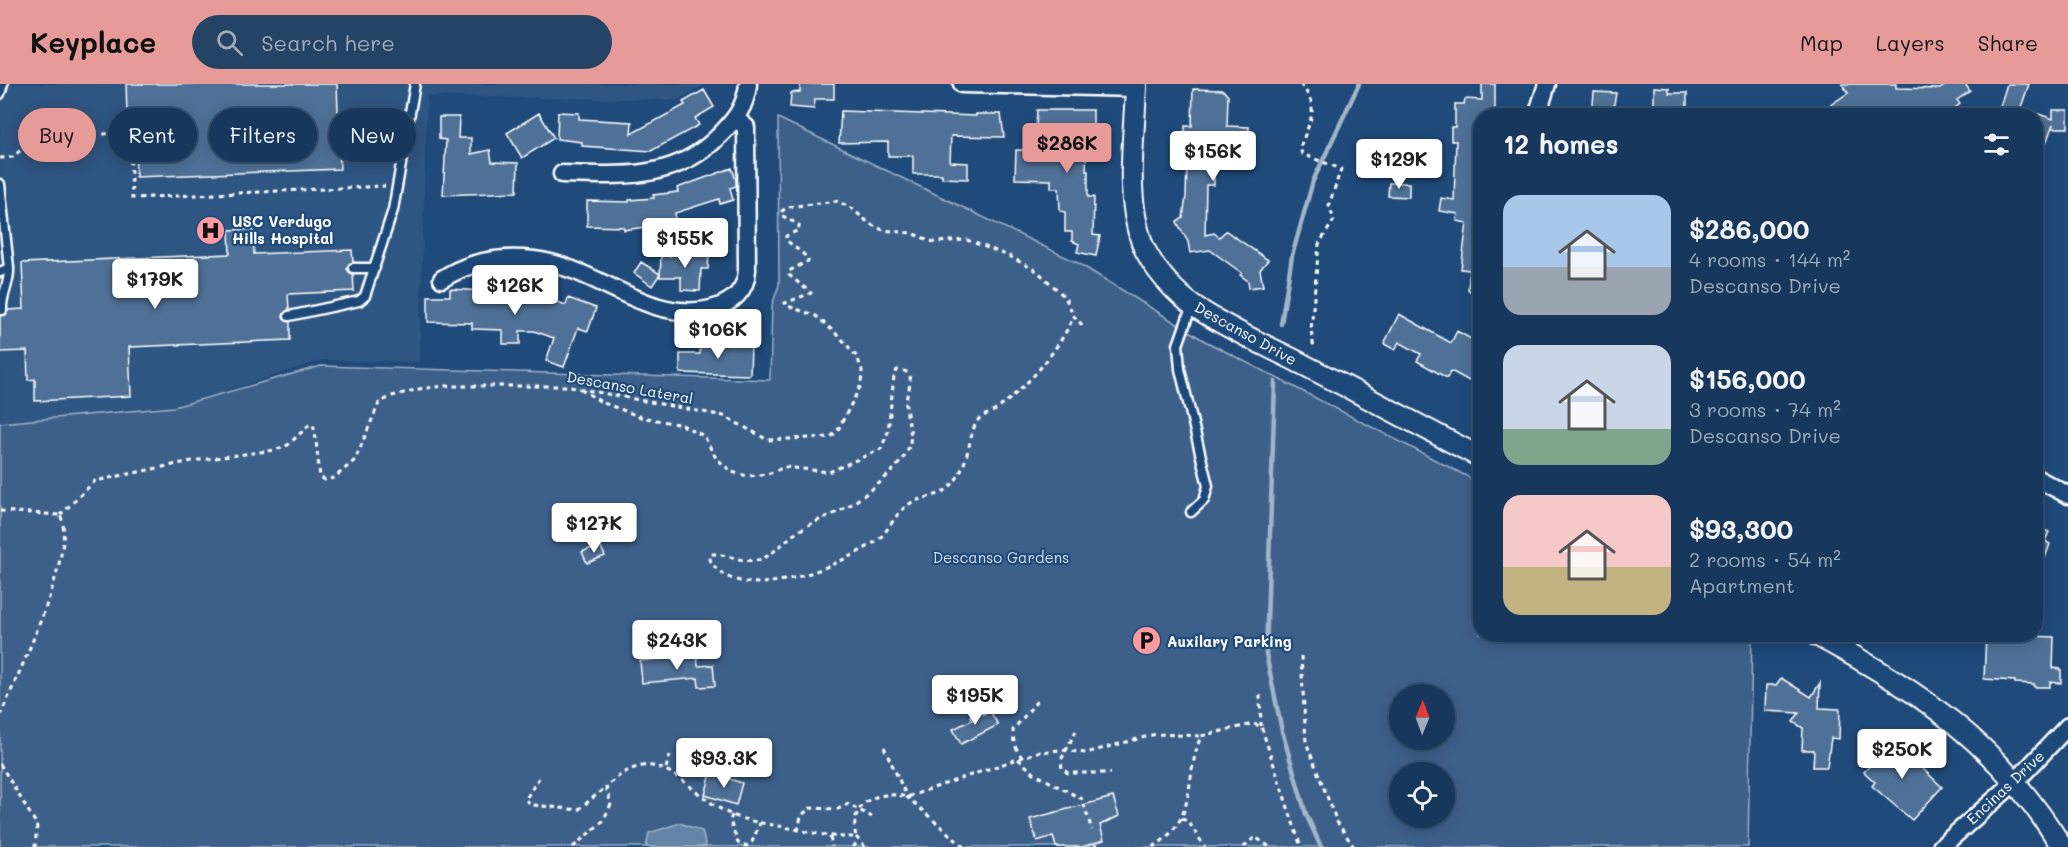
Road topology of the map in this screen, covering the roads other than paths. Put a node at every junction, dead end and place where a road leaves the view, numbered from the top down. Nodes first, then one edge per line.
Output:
1 (3, 84) edge
2 (414, 84) edge
3 (748, 84) edge
4 (962, 84) edge
5 (1547, 84) edge
6 (1136, 86) edge
7 (0, 94) edge
8 (1540, 108) edge
9 (736, 119) junction
10 (561, 174) dead end
11 (0, 184) edge
12 (9, 268) junction
13 (353, 268) dead end
14 (375, 268) junction
15 (0, 272) edge
16 (442, 279) dead end
17 (1192, 304) junction
18 (2, 310) dead end
19 (289, 316) dead end
20 (1473, 453) edge
21 (2043, 482) edge
22 (2068, 495) edge
23 (1191, 512) dead end
24 (1829, 642) edge
25 (2068, 726) edge
26 (2016, 781) junction
27 (1941, 847) edge
28 (2062, 847) edge

1 - 7 lane
2 - 14 lane
3 - 9 street
4 - 6 street
5 - 8 street
6 - 17 street, Descanso Drive
9 - 10 street
9 - 16 street
11 - 12 lane
12 - 15 lane
12 - 18 lane
13 - 14 lane
14 - 19 lane
17 - 20 street, Descanso Drive
17 - 23 lane
21 - 22 street
24 - 26 street
25 - 26 street, Encinas Drive
26 - 27 street, Encinas Drive
26 - 28 street

